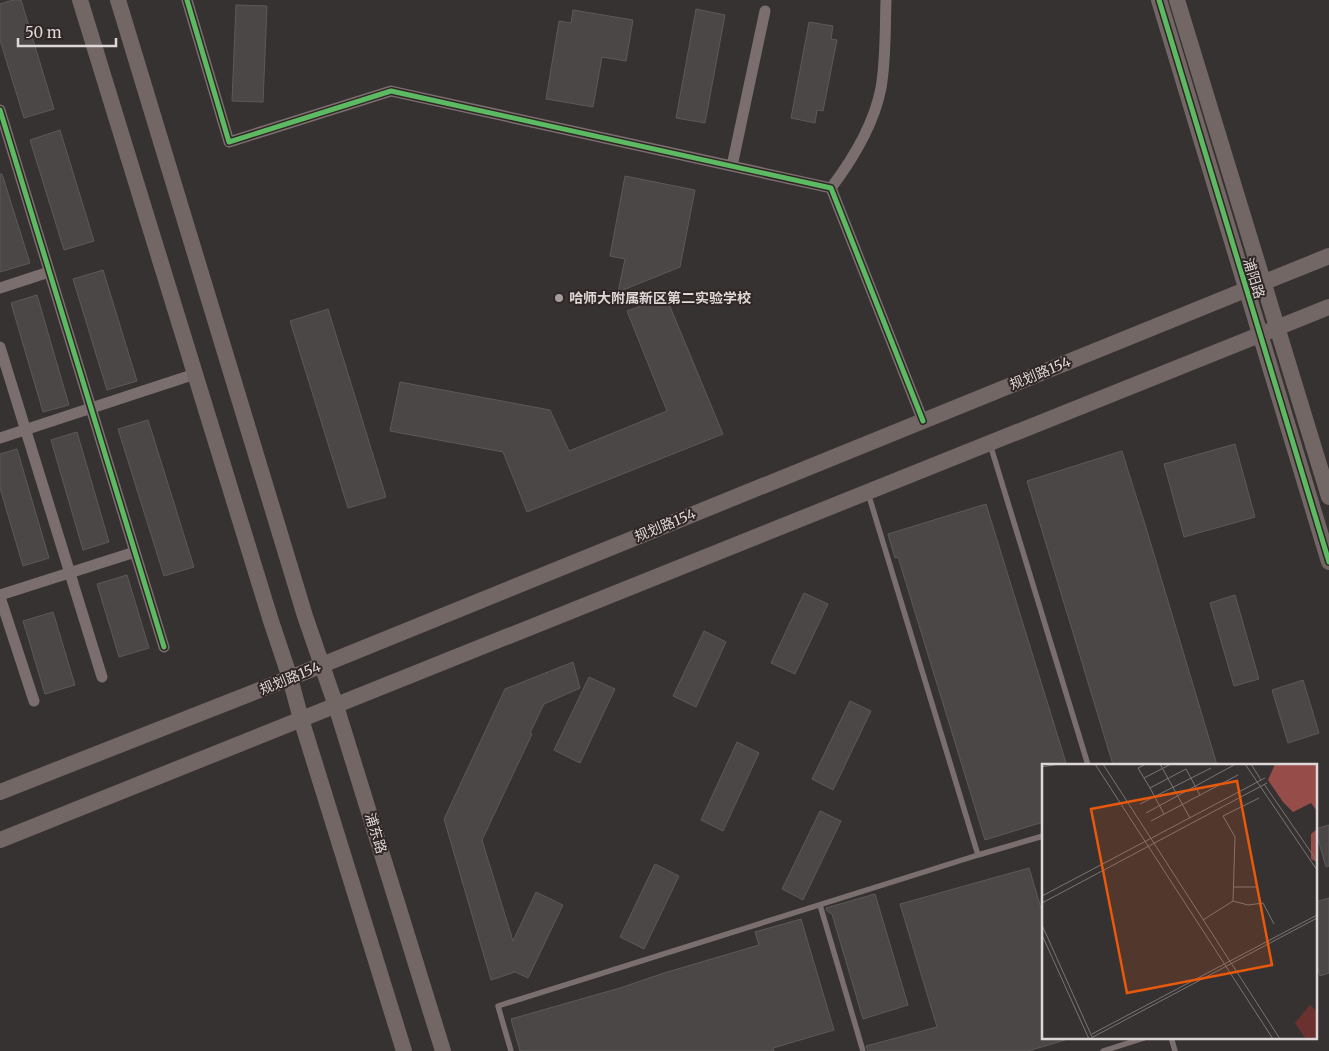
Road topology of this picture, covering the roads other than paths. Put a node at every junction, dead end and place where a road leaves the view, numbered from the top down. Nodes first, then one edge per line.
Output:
1 (80, 0) edge
2 (118, 0) edge
3 (187, 0) edge
4 (886, 0) edge
5 (1159, 0) edge
6 (1177, 0) edge
7 (765, 12) dead end
8 (0, 110) edge
9 (732, 166) junction
10 (831, 188) junction
11 (1329, 256) edge
12 (49, 272) junction
13 (1264, 283) junction
14 (0, 288) edge
15 (1246, 290) junction
16 (1329, 308) edge
17 (1277, 328) junction
18 (1260, 336) junction
19 (0, 347) edge
20 (195, 374) junction
21 (90, 409) junction
22 (923, 421) junction
23 (26, 430) junction
24 (0, 438) edge
25 (990, 444) junction
26 (868, 493) junction
27 (1329, 497) edge
28 (135, 552) junction
29 (1329, 562) edge
30 (70, 572) junction
31 (0, 596) edge
32 (164, 647) dead end
33 (321, 665) junction
34 (102, 678) dead end
35 (290, 678) junction
36 (34, 701) dead end
37 (336, 706) junction
38 (301, 719) junction
39 (1088, 764) edge
40 (0, 792) edge
41 (1042, 836) edge
42 (0, 840) edge
43 (978, 856) junction
44 (820, 905) junction
45 (1144, 1038) edge
46 (1171, 1038) edge
47 (404, 1051) edge
48 (444, 1051) edge
49 (511, 1051) edge
50 (863, 1051) edge
51 (1103, 1051) edge
52 (1175, 1051) edge

1 - 20 main road
2 - 33 main road, 浦东路
3 - 9 street
4 - 10 street
5 - 15 main road, 浦阳路
6 - 13 main road, 浦阳路
7 - 9 street
8 - 12 street
9 - 10 street
10 - 22 street
11 - 13 main road, 规划路154
12 - 14 street
12 - 21 street
13 - 15 main road, 规划路154
13 - 17 main road, 浦阳路
15 - 18 main road, 浦阳路
15 - 22 main road, 规划路154
16 - 17 main road
17 - 18 main road
17 - 27 main road, 浦阳路
18 - 25 main road
18 - 29 main road, 浦阳路
19 - 23 street
20 - 21 street
20 - 35 main road
21 - 23 street
21 - 28 street
22 - 33 main road, 规划路154
23 - 24 street
23 - 30 street
25 - 26 main road
25 - 39 lane
26 - 37 main road
26 - 43 lane
28 - 30 street
28 - 32 street
30 - 31 street
30 - 34 street
31 - 36 street
33 - 35 main road, 规划路154
33 - 37 main road, 浦东路
35 - 38 main road
35 - 40 main road, 规划路154
37 - 38 main road
37 - 48 main road, 浦东路
38 - 42 main road
38 - 47 main road
41 - 43 lane
43 - 44 lane
44 - 49 lane
44 - 50 lane
45 - 51 lane
46 - 52 lane

